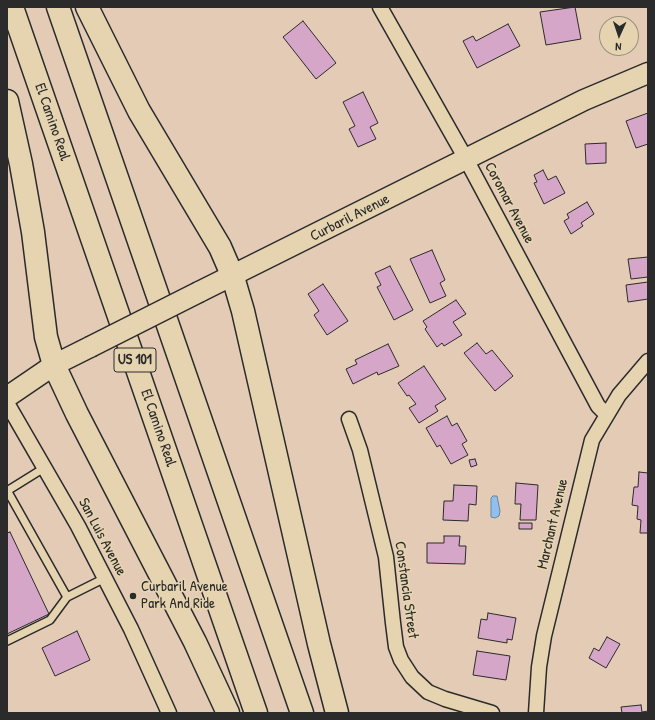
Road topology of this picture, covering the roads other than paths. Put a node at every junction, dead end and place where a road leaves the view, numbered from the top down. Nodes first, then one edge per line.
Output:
1 (12, 7) edge
2 (58, 7) edge
3 (87, 7) edge
4 (380, 7) edge
5 (648, 73) edge
6 (7, 101) edge
7 (466, 159) junction
8 (233, 277) junction
9 (648, 361) edge
10 (54, 365) junction
11 (7, 382) edge
12 (7, 396) edge
13 (7, 403) edge
14 (606, 415) junction
15 (349, 419) dead end
16 (44, 468) junction
17 (7, 491) edge
18 (105, 578) junction
19 (67, 597) junction
20 (7, 641) edge
21 (168, 713) edge
22 (228, 713) edge
23 (256, 713) edge
24 (302, 713) edge
25 (337, 713) edge
26 (492, 713) edge
27 (536, 713) edge

1 - 23 highway, El Camino Real / US 101
2 - 24 highway, US 101
3 - 8 highway
4 - 7 street, Coromar Avenue
5 - 7 main road, Curbaril Avenue
6 - 10 highway
7 - 8 main road, Curbaril Avenue
7 - 14 street, Coromar Avenue
8 - 10 main road, Curbaril Avenue, bridge
8 - 25 highway
9 - 14 street, Marchant Avenue
10 - 11 main road, Curbaril Avenue
10 - 12 main road, Curbaril Avenue
10 - 22 highway
13 - 16 street, San Luis Avenue
14 - 27 street, Marchant Avenue
15 - 26 street, Constancia Street
16 - 17 lane
16 - 18 street, San Luis Avenue
17 - 19 lane
18 - 19 lane
18 - 21 street, San Luis Avenue
19 - 20 lane

